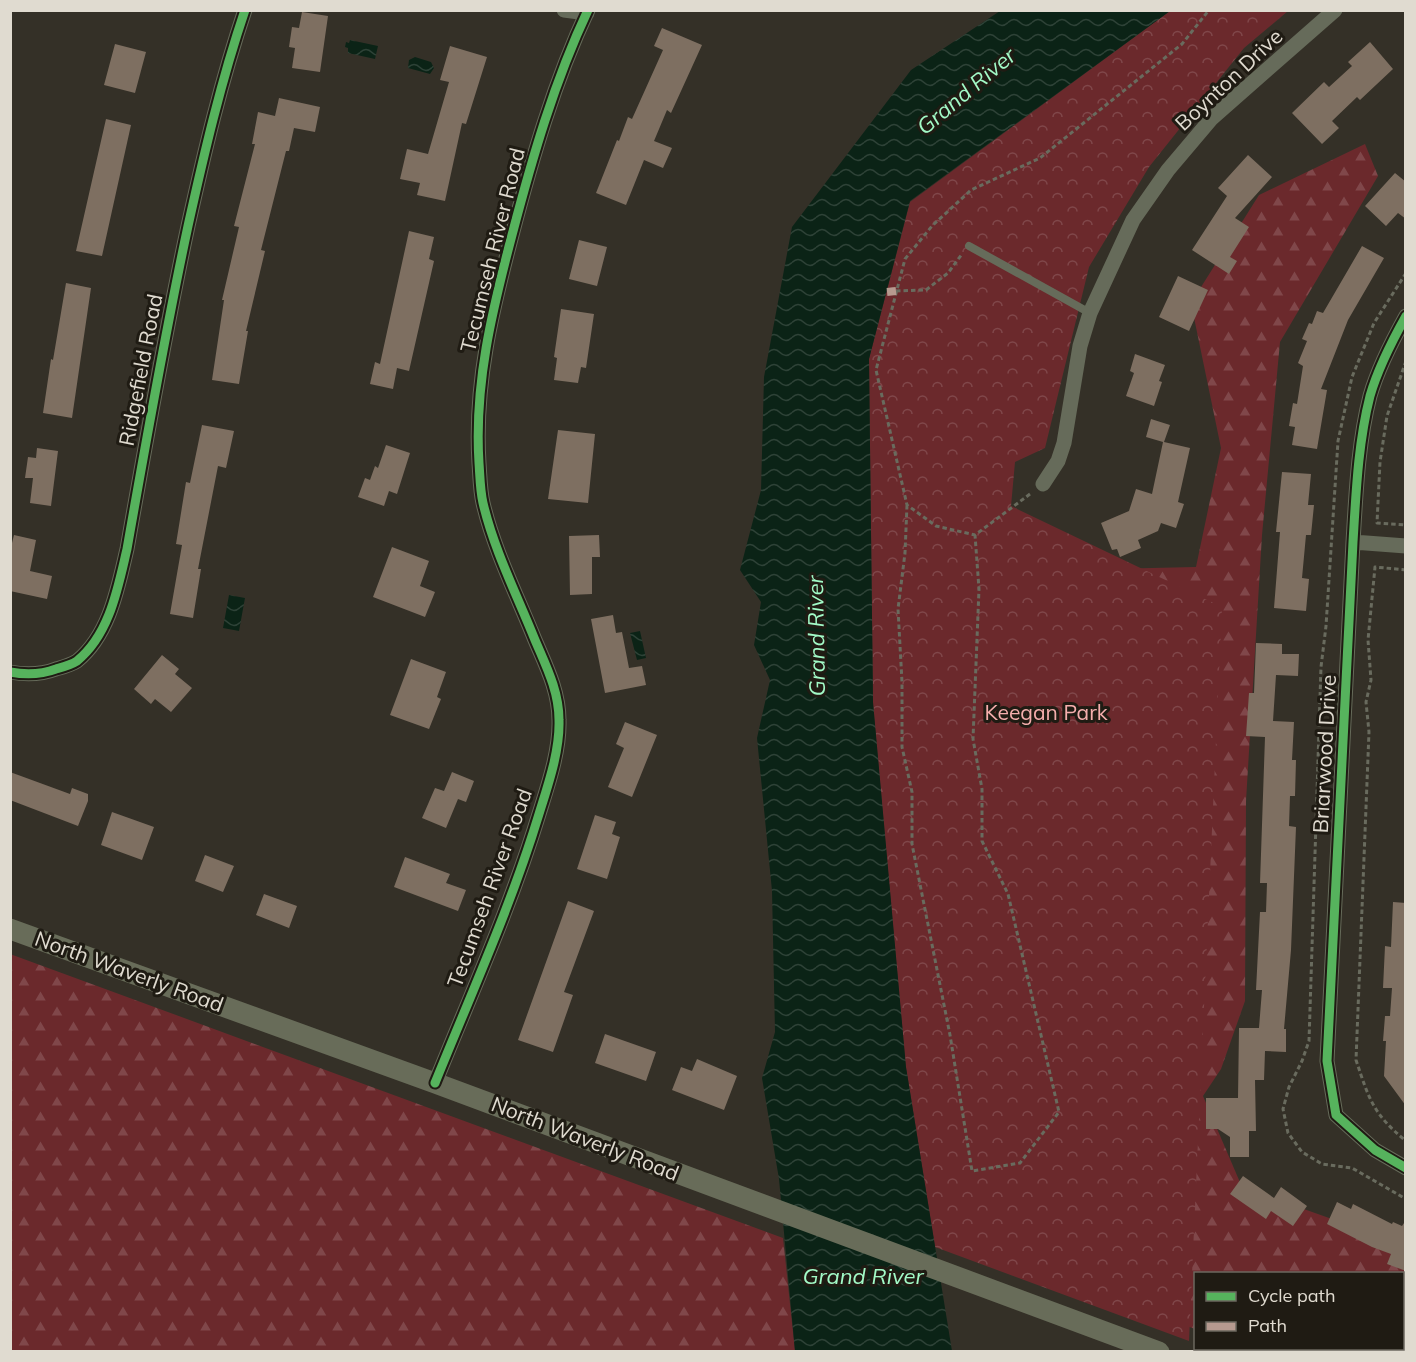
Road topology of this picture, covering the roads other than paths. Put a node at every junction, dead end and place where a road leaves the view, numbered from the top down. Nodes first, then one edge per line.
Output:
1 (245, 10) edge
2 (564, 10) edge
3 (1335, 10) edge
4 (587, 12) edge
5 (969, 246) road end
6 (1090, 313) junction
7 (1406, 315) edge
8 (1043, 484) road end
9 (1353, 542) junction
10 (1406, 546) edge
11 (10, 672) edge
12 (10, 929) edge
13 (435, 1083) junction
14 (1406, 1168) edge
15 (1159, 1352) edge

1 - 11 street, Ridgefield Road
2 - 4 street
3 - 6 street, Boynton Drive
4 - 13 street, Tecumseh River Road
5 - 6 lane
6 - 8 street, Boynton Drive
7 - 9 street, Briarwood Drive
9 - 10 street
9 - 14 street, Briarwood Drive
12 - 13 main road, North Waverly Road
13 - 15 main road, North Waverly Road

